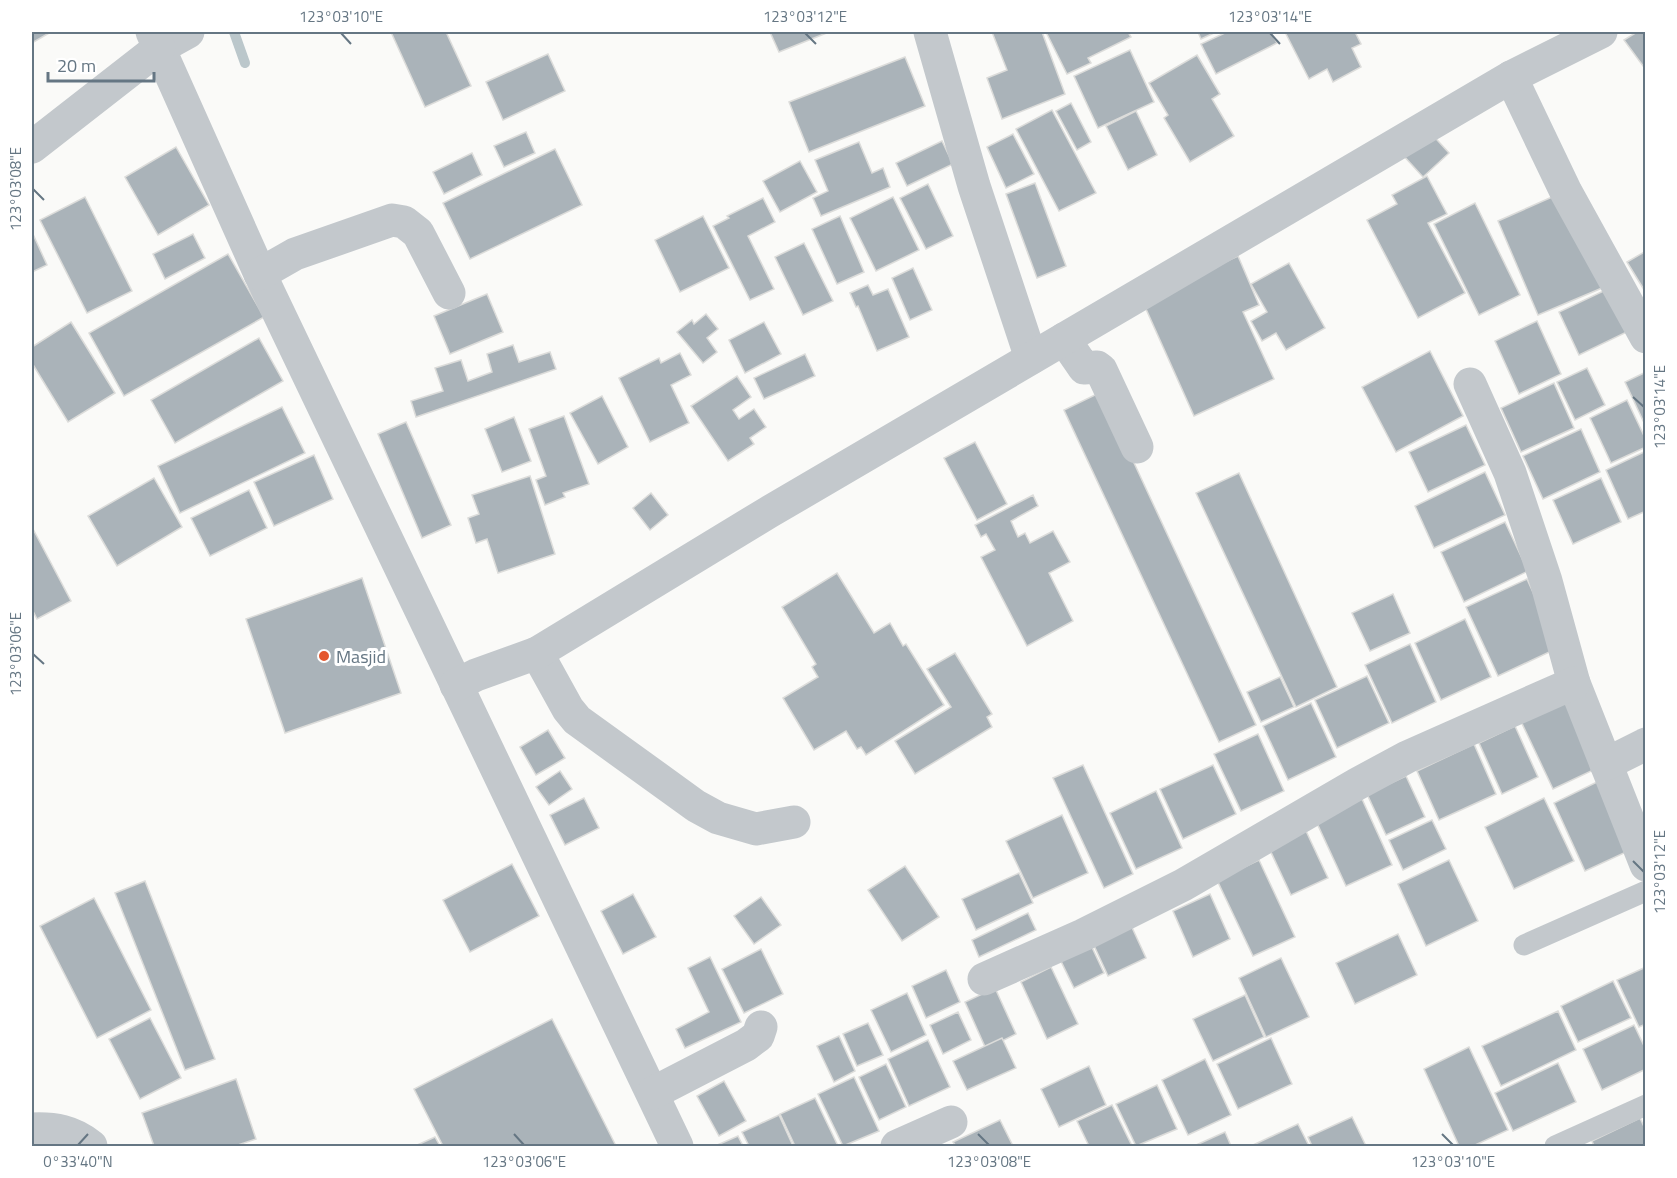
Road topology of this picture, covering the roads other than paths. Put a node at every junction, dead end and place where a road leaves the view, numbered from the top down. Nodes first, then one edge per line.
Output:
1 (188, 32) edge
2 (930, 32) edge
3 (1601, 32) edge
4 (155, 40) edge
5 (1511, 77) junction
6 (32, 147) edge
7 (260, 274) junction
8 (449, 293) dead end
9 (1646, 336) edge
10 (1064, 339) junction
11 (1031, 358) junction
12 (1470, 384) dead end
13 (1137, 447) dead end
14 (531, 655) junction
15 (466, 680) junction
16 (1574, 683) junction
17 (1646, 744) edge
18 (1606, 764) junction
19 (794, 822) dead end
20 (1646, 865) edge
21 (1646, 891) edge
22 (1524, 945) dead end
23 (984, 979) dead end
24 (761, 1027) dead end
25 (653, 1093) junction
26 (1646, 1105) edge
27 (951, 1122) dead end
28 (34, 1124) edge
29 (91, 1146) edge
30 (677, 1146) edge
31 (897, 1146) edge
32 (1555, 1146) edge

1 - 4 street
2 - 11 street
3 - 5 street
4 - 6 street
4 - 7 street
5 - 9 street
5 - 10 street
7 - 8 street
7 - 15 street
10 - 11 street
10 - 13 street
11 - 14 street
12 - 16 street
14 - 15 street
14 - 19 street
15 - 25 street
16 - 18 street
16 - 23 street
17 - 18 street
18 - 20 street
21 - 22 lane
24 - 25 street
25 - 30 street
26 - 32 lane
27 - 31 street
28 - 29 street

